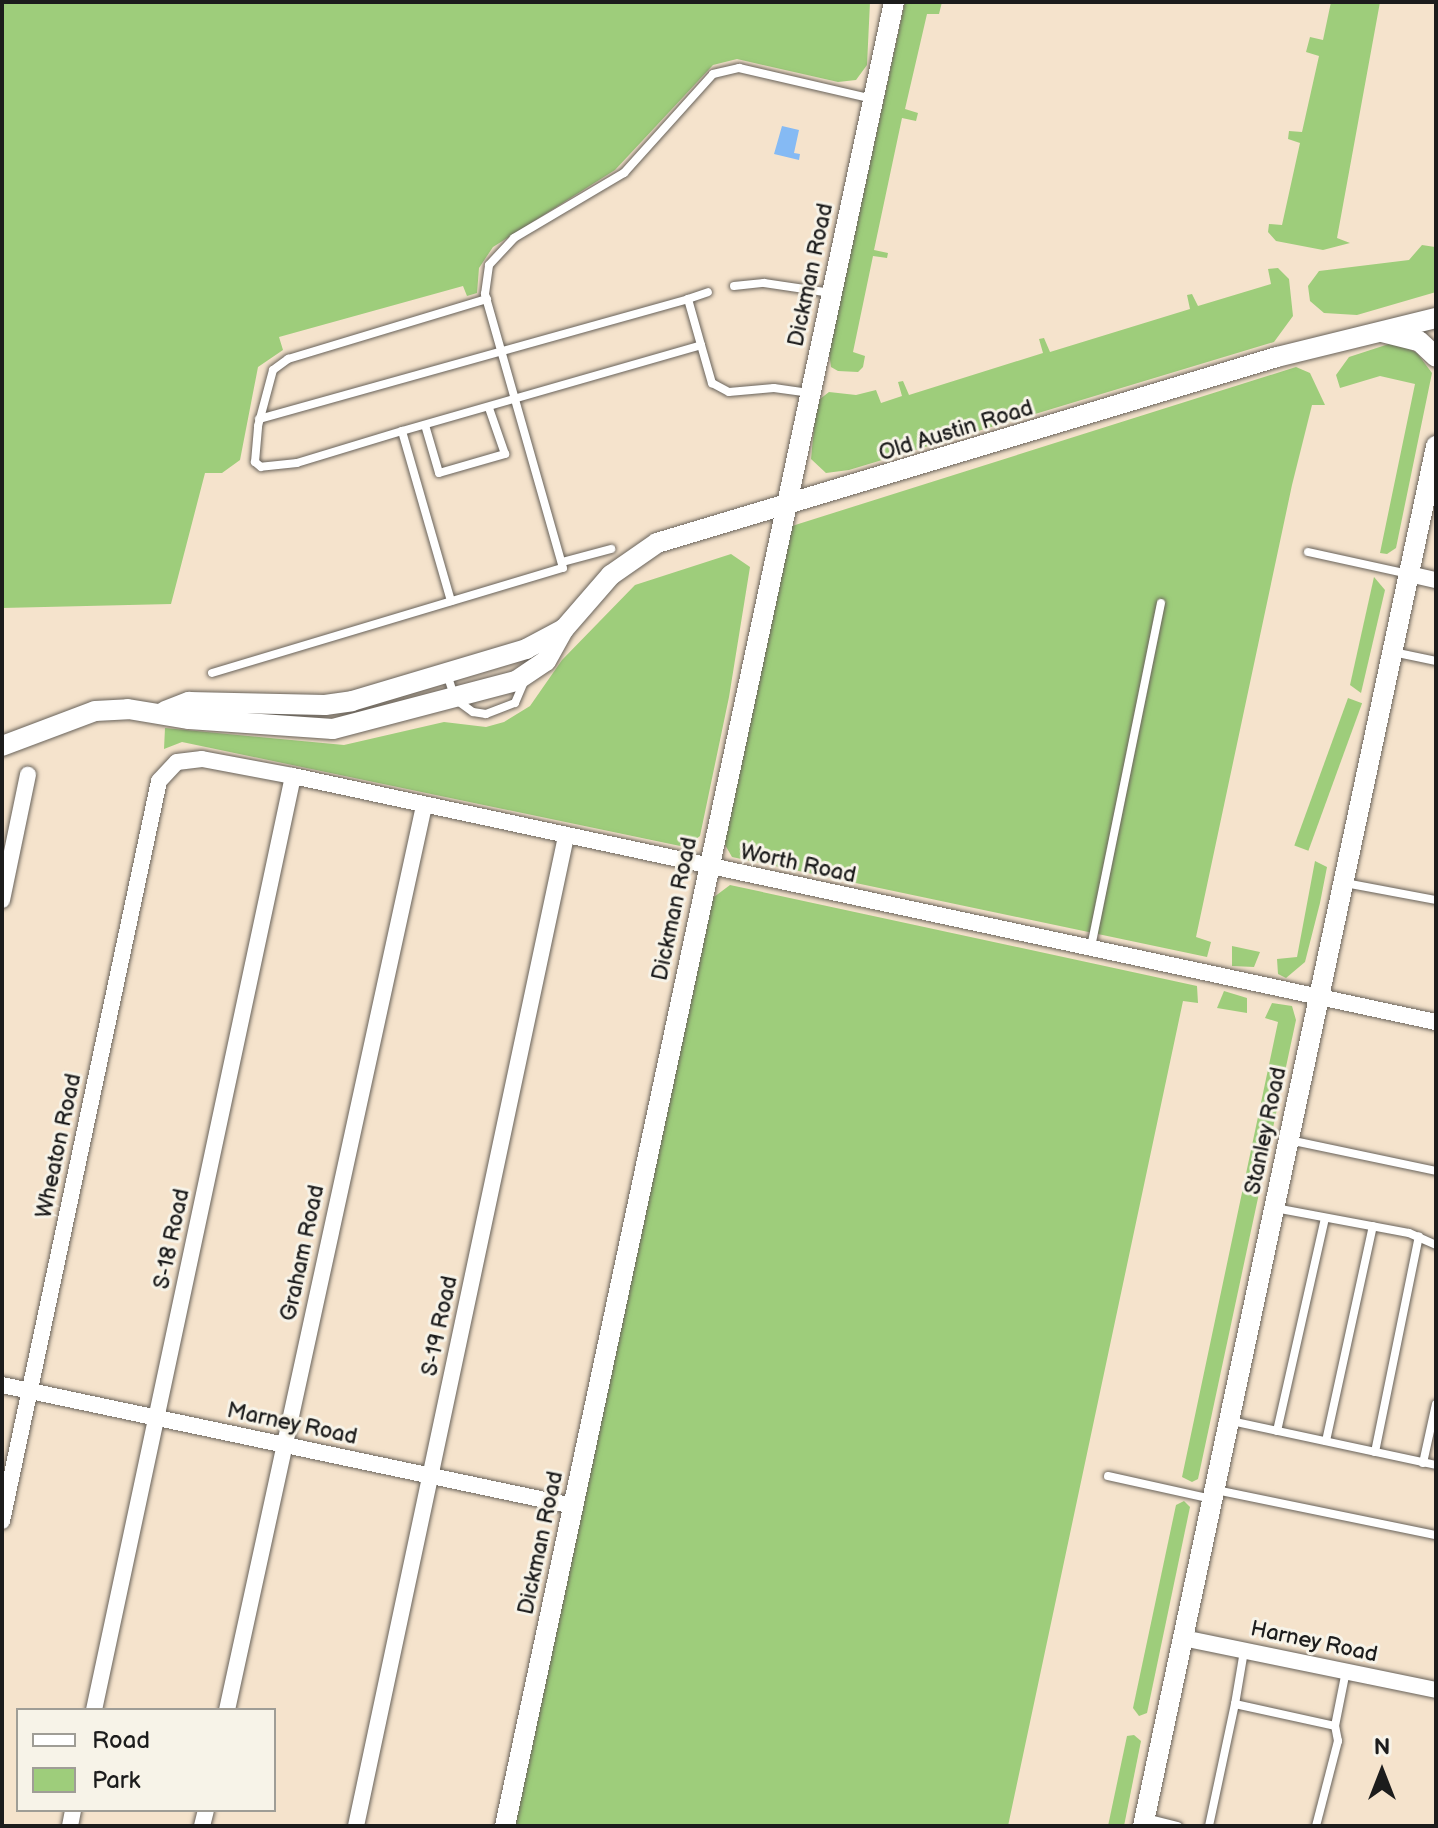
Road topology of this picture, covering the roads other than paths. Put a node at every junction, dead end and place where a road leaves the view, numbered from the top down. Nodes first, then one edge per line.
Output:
1 (894, 2) edge
2 (873, 99) junction
3 (734, 286) dead end
4 (708, 292) dead end
5 (831, 293) junction
6 (487, 299) junction
7 (688, 299) junction
8 (1436, 306) edge
9 (1436, 318) edge
10 (1391, 326) junction
11 (1370, 332) junction
12 (701, 345) junction
13 (502, 350) junction
14 (1436, 357) edge
15 (810, 393) junction
16 (516, 401) junction
17 (489, 408) junction
18 (259, 419) junction
19 (425, 425) junction
20 (402, 431) junction
21 (1436, 446) edge
22 (786, 506) junction
23 (611, 549) dead end
24 (1308, 552) dead end
25 (562, 562) junction
26 (1409, 574) junction
27 (1436, 580) edge
28 (451, 601) junction
29 (1161, 603) dead end
30 (564, 629) junction
31 (1392, 652) junction
32 (1436, 661) edge
33 (212, 673) dead end
34 (447, 673) junction
35 (455, 699) junction
36 (165, 711) junction
37 (2, 746) edge
38 (28, 775) dead end
39 (293, 776) junction
40 (159, 781) joint
41 (424, 806) junction
42 (566, 836) junction
43 (709, 868) junction
44 (1344, 883) junction
45 (2, 900) edge
46 (1436, 900) edge
47 (1091, 948) junction
48 (1319, 996) junction
49 (1436, 1022) edge
50 (1289, 1140) junction
51 (1436, 1171) edge
52 (1274, 1207) junction
53 (1325, 1218) junction
54 (1373, 1226) junction
55 (1419, 1236) junction
56 (1436, 1245) edge
57 (2, 1385) edge
58 (29, 1391) junction
59 (1436, 1404) edge
60 (156, 1418) junction
61 (1231, 1421) junction
62 (1277, 1431) junction
63 (1326, 1441) junction
64 (283, 1444) junction
65 (1375, 1452) junction
66 (1423, 1463) junction
67 (1436, 1465) edge
68 (430, 1476) junction
69 (1108, 1476) dead end
70 (1214, 1494) junction
71 (573, 1506) junction
72 (2, 1521) edge
73 (1436, 1535) edge
74 (1183, 1638) junction
75 (1244, 1650) junction
76 (1346, 1671) junction
77 (1436, 1690) edge
78 (1235, 1704) junction
79 (94, 1708) edge
80 (227, 1708) edge
81 (1335, 1726) junction
82 (1144, 1822) edge
83 (356, 1826) edge
84 (505, 1826) edge
85 (1178, 1826) edge
86 (1209, 1826) edge
87 (1316, 1826) edge

1 - 2 street, Dickman Road
2 - 5 street, Dickman Road
2 - 6 lane
3 - 5 lane
4 - 7 lane
5 - 15 street, Dickman Road
6 - 13 lane
6 - 18 lane
7 - 12 lane
7 - 13 lane
8 - 10 street, Old Austin Road
9 - 10 street, Old Austin Road
10 - 11 street, Old Austin Road
11 - 14 street
11 - 22 street, Old Austin Road
12 - 15 lane
12 - 16 lane
13 - 16 lane
13 - 18 lane
15 - 22 street, Dickman Road
16 - 17 lane
16 - 25 lane
17 - 19 lane
17 - 19 lane
18 - 20 lane
19 - 20 lane
20 - 28 lane
21 - 26 street, Stanley Road
22 - 30 street, Old Austin Road
22 - 43 street, Dickman Road
23 - 25 lane
24 - 26 lane
25 - 28 lane
26 - 27 street
26 - 31 street, Stanley Road
28 - 33 lane
29 - 47 lane
30 - 34 street, Old Austin Road
30 - 35 street, Old Austin Road
31 - 32 lane
31 - 44 street, Stanley Road
34 - 35 lane
34 - 36 street, Old Austin Road
35 - 36 street, Old Austin Road
36 - 37 street, Old Austin Road
38 - 45 street
39 - 40 street, Worth Road
39 - 41 street, Worth Road
39 - 60 street, S-18 Road
40 - 58 street, Wheaton Road
41 - 42 street, Worth Road
41 - 64 street, Graham Road
42 - 43 street, Worth Road
42 - 68 street, S-19 Road
43 - 47 street, Worth Road
43 - 71 street, Dickman Road
44 - 46 lane
44 - 48 street, Stanley Road
47 - 48 street, Worth Road
48 - 49 street, Worth Road
48 - 50 street, Stanley Road
50 - 51 lane
50 - 52 street, Stanley Road
52 - 53 lane
52 - 61 street, Stanley Road
53 - 54 lane
53 - 62 lane
54 - 55 lane
54 - 63 lane
55 - 56 lane
55 - 65 lane
57 - 58 street, Marney Road
58 - 60 street, Marney Road
58 - 72 street, Wheaton Road
59 - 66 lane
60 - 64 street, Marney Road
60 - 79 street, S-18 Road
61 - 62 lane
61 - 70 street, Stanley Road
62 - 63 lane
63 - 65 lane
64 - 68 street, Marney Road
64 - 80 street, Graham Road
65 - 66 lane
66 - 67 lane
68 - 71 street, Marney Road
68 - 83 street, S-19 Road
69 - 70 lane
70 - 73 lane
70 - 74 street, Stanley Road
71 - 84 street, Dickman Road
74 - 75 street, Harney Road
74 - 82 street, Stanley Road
75 - 76 street, Harney Road
75 - 78 lane
76 - 77 street, Harney Road
76 - 81 lane
78 - 81 lane
78 - 86 lane
81 - 87 lane
82 - 85 lane

